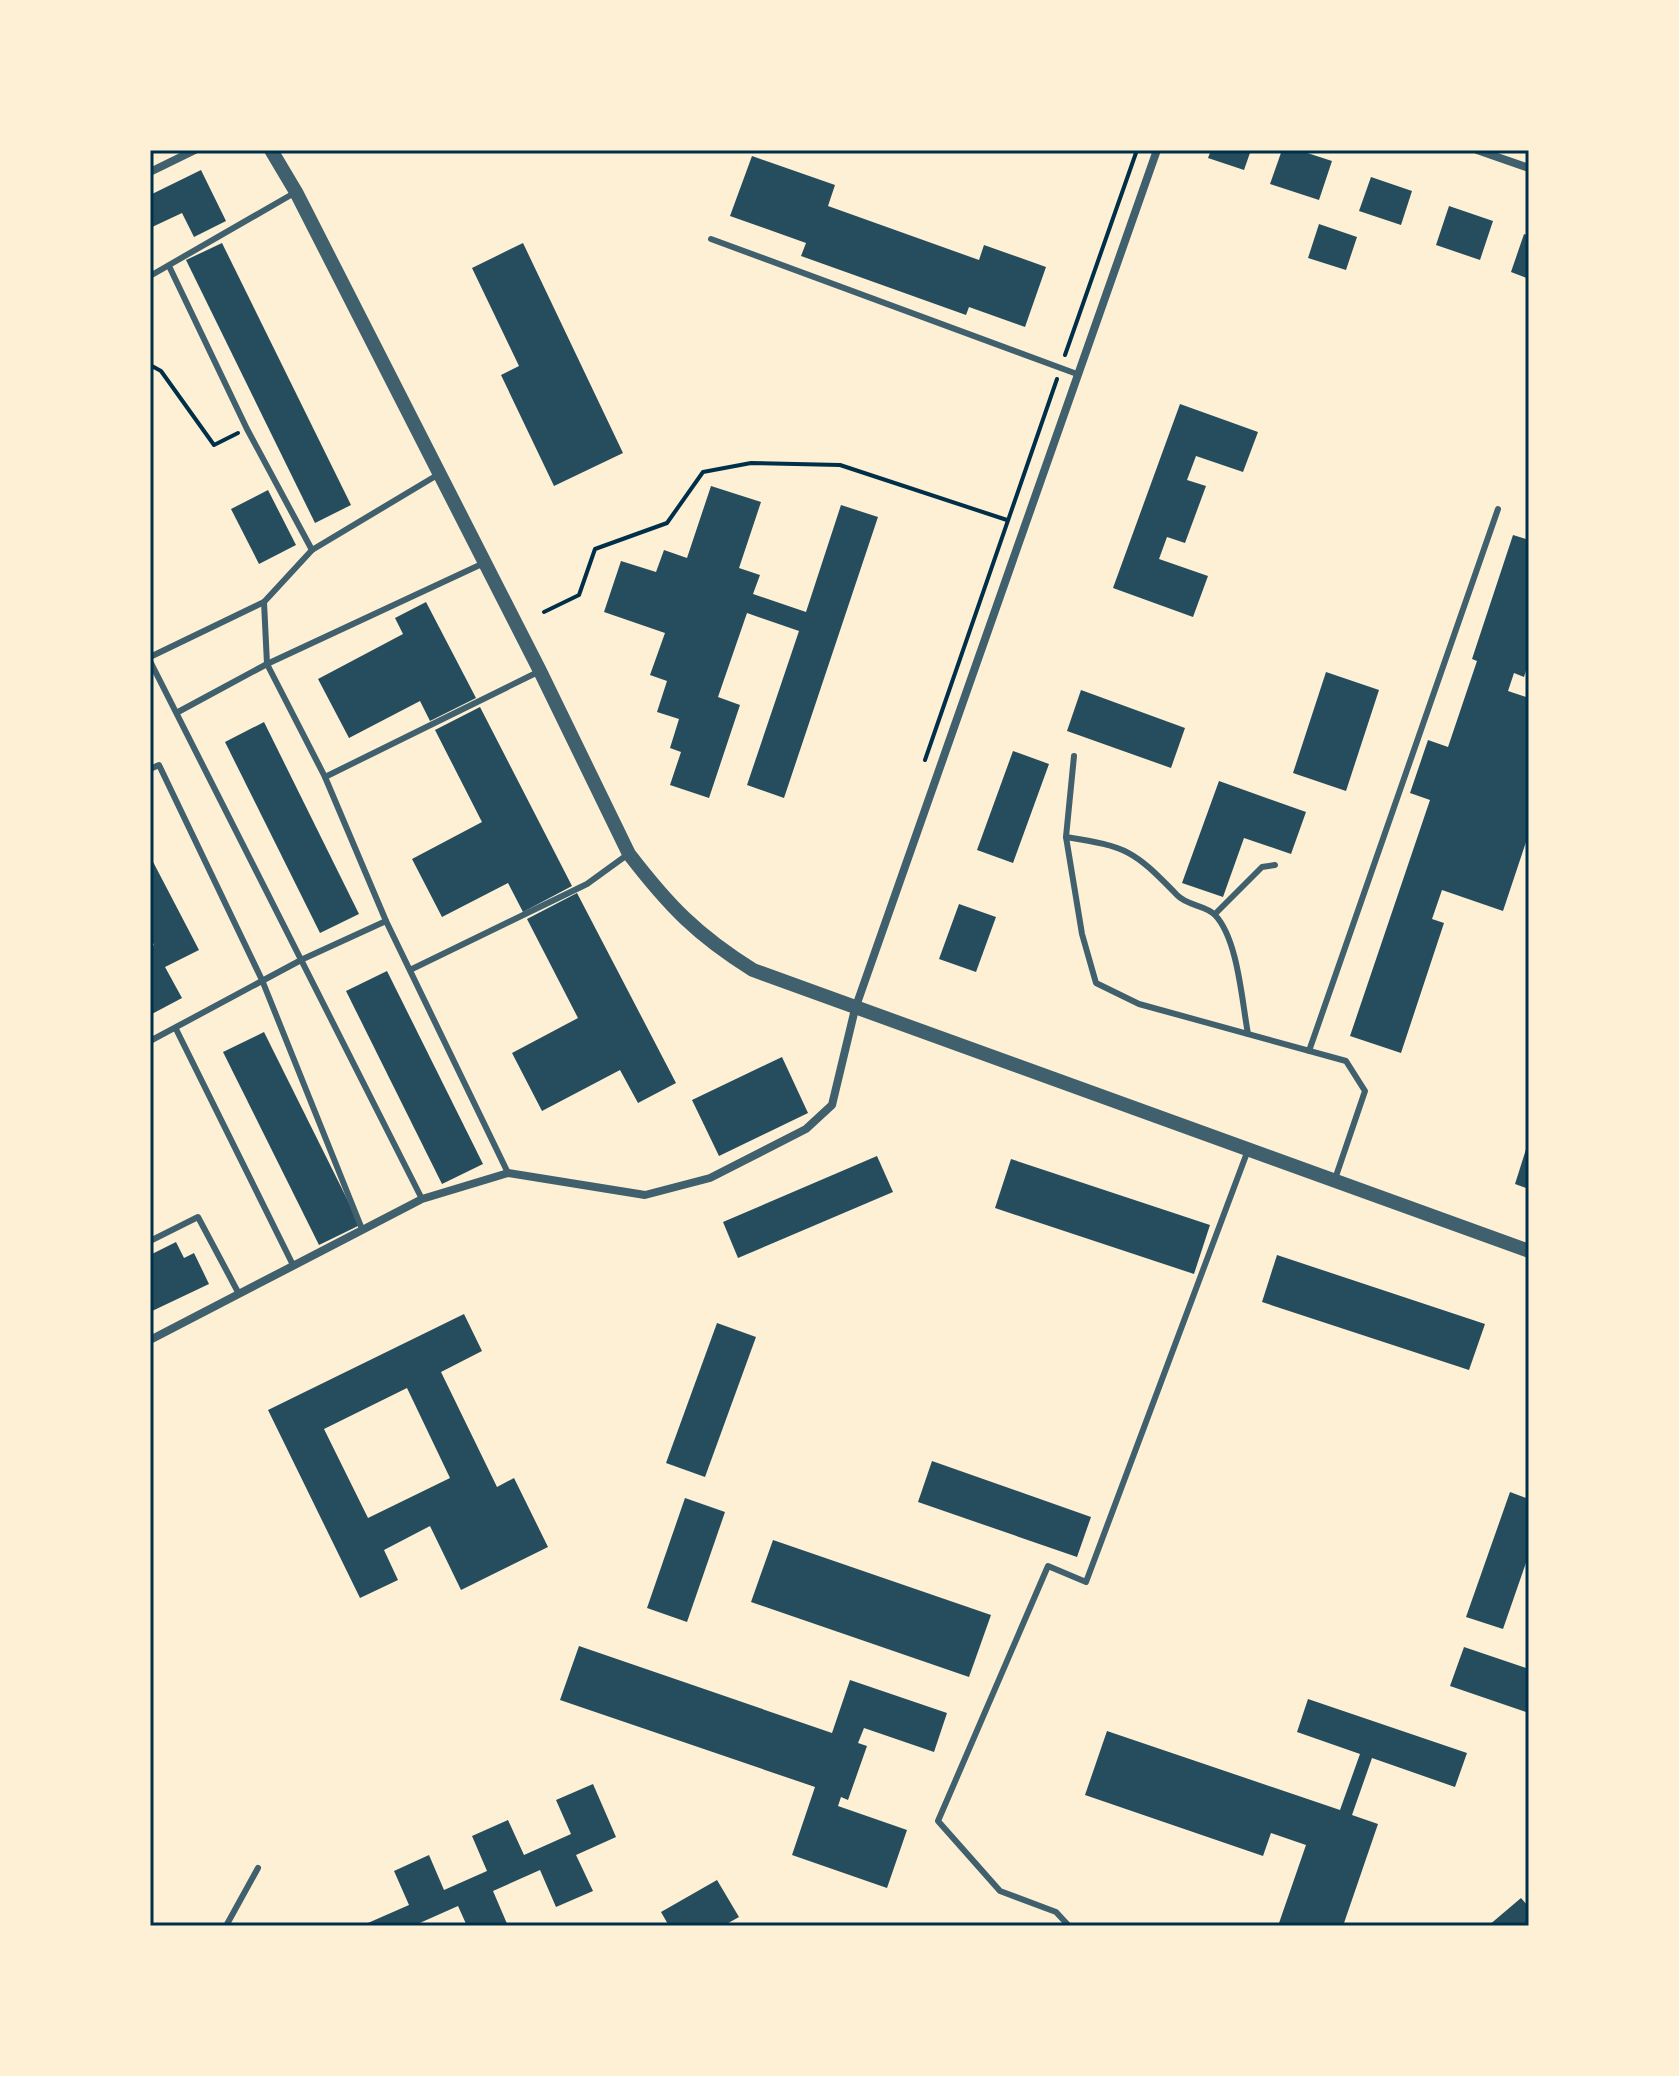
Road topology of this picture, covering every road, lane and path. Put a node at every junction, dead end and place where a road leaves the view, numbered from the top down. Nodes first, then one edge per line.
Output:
1 (195, 150) edge
2 (271, 150) edge
3 (279, 150) edge
4 (1137, 150) edge
5 (1157, 150) edge
6 (1477, 150) edge
7 (1529, 168) edge
8 (150, 172) edge
9 (296, 192) junction
10 (711, 239) dead end
11 (169, 266) junction
12 (150, 276) edge
13 (150, 365) edge
14 (1059, 371) junction
15 (1077, 374) junction
16 (247, 429) junction
17 (440, 473) junction
18 (1498, 509) dead end
19 (1007, 520) junction
20 (312, 550) junction
21 (484, 563) junction
22 (264, 602) junction
23 (544, 612) dead end
24 (150, 659) edge
25 (267, 664) junction
26 (540, 671) junction
27 (178, 712) junction
28 (1074, 756) dead end
29 (150, 769) edge
30 (921, 771) dead end
31 (325, 777) junction
32 (1066, 837) junction
33 (629, 854) junction
34 (1275, 865) dead end
35 (1215, 914) junction
36 (386, 921) junction
37 (303, 959) junction
38 (412, 969) junction
39 (262, 980) junction
40 (855, 1009) junction
41 (176, 1029) junction
42 (1248, 1034) junction
43 (150, 1041) edge
44 (1309, 1051) junction
45 (1249, 1147) junction
46 (508, 1173) junction
47 (1335, 1179) junction
48 (422, 1199) junction
49 (362, 1229) junction
50 (150, 1241) edge
51 (1529, 1251) edge
52 (293, 1265) junction
53 (239, 1294) junction
54 (150, 1340) edge
55 (258, 1868) dead end
56 (226, 1926) edge
57 (1069, 1926) edge

1 - 8 street
2 - 9 street
3 - 9 street
4 - 14 path
5 - 15 street
6 - 7 street
9 - 11 lane
9 - 17 street
10 - 14 lane
11 - 12 lane
11 - 16 lane
13 - 16 path
14 - 15 lane
14 - 19 path
15 - 40 street
16 - 20 lane
17 - 20 lane
17 - 21 street
18 - 44 lane
19 - 23 path
19 - 30 path
20 - 22 lane
21 - 25 lane
21 - 26 street
22 - 24 lane
22 - 25 lane
24 - 27 lane
25 - 27 lane
25 - 31 lane
26 - 31 lane
26 - 33 street
27 - 37 lane
28 - 32 lane
29 - 39 lane
31 - 36 lane
32 - 35 lane
32 - 42 lane
33 - 38 lane
33 - 40 street
34 - 35 lane
35 - 42 lane
36 - 37 lane
36 - 38 lane
37 - 39 lane
37 - 48 lane
38 - 46 lane
39 - 41 lane
39 - 49 lane
40 - 45 street
40 - 46 street
41 - 43 lane
41 - 52 lane
42 - 44 lane
44 - 47 lane
45 - 47 street
45 - 57 lane
46 - 48 street
47 - 51 street
48 - 49 street
49 - 52 street
50 - 53 lane
52 - 53 street
53 - 54 street
55 - 56 lane

